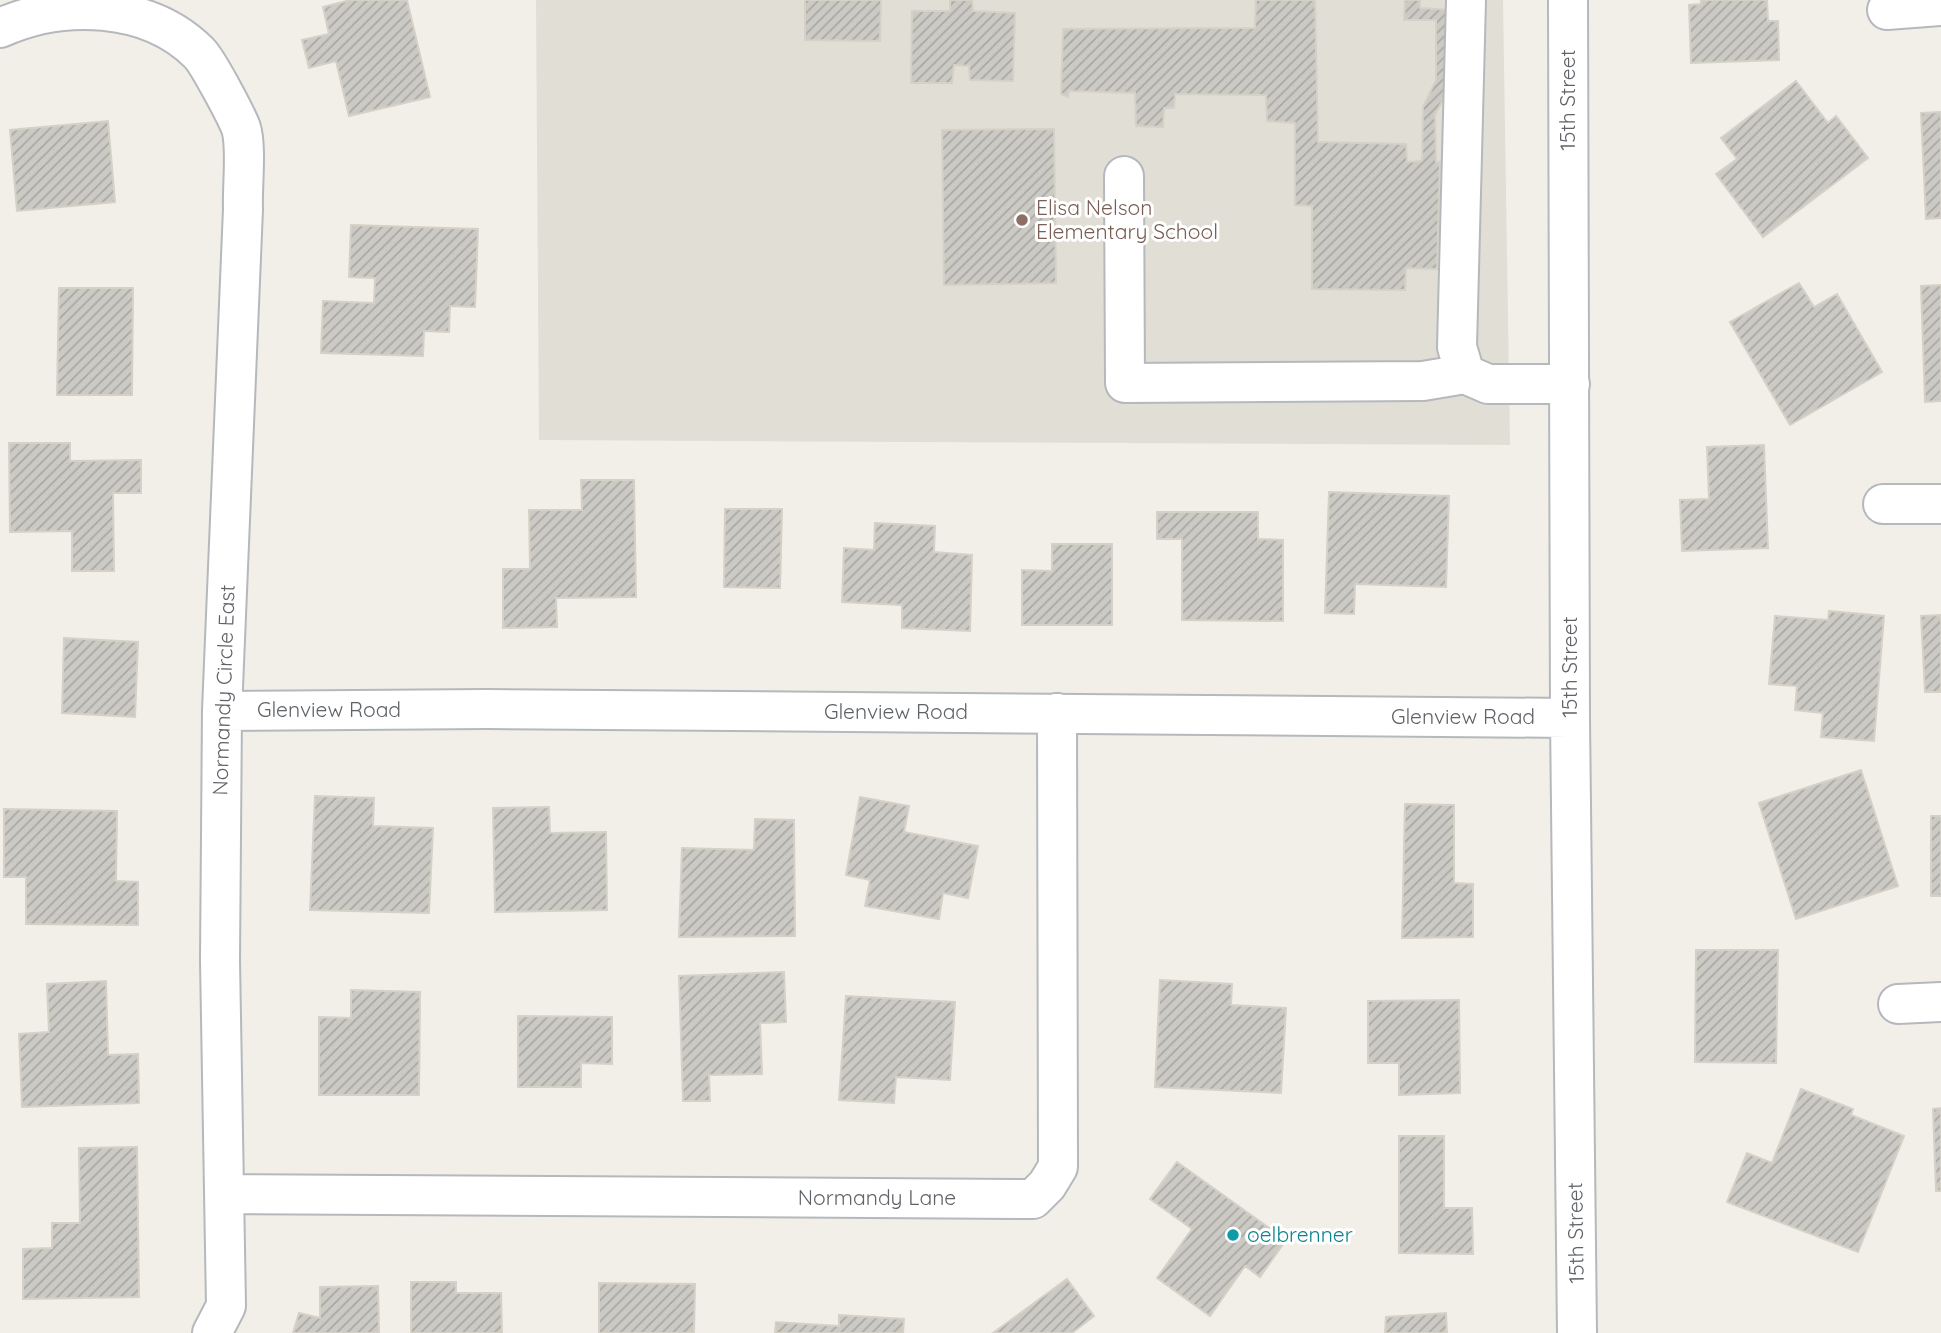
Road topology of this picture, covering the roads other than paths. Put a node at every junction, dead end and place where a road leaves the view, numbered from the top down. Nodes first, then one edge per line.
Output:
1 (1466, 0) edge
2 (1568, 0) edge
3 (1941, 6) edge
4 (1887, 10) dead end
5 (0, 28) edge
6 (1124, 176) dead end
7 (1461, 360) junction
8 (1570, 384) junction
9 (1883, 504) dead end
10 (1941, 504) edge
11 (222, 711) junction
12 (1057, 713) junction
13 (1570, 718) junction
14 (1941, 1002) edge
15 (1898, 1004) dead end
16 (226, 1194) junction
17 (212, 1333) edge
18 (1577, 1333) edge

1 - 7 street
2 - 8 street, 15th Street
3 - 4 street
5 - 11 street, Normandy Circle East
6 - 7 street
7 - 8 street
8 - 13 street, 15th Street
9 - 10 street
11 - 12 street, Glenview Road
11 - 16 street, Normandy Circle East
12 - 13 street, Glenview Road
12 - 16 street, Normandy Lane
13 - 18 street, 15th Street
14 - 15 street
16 - 17 street, Normandy Circle East

